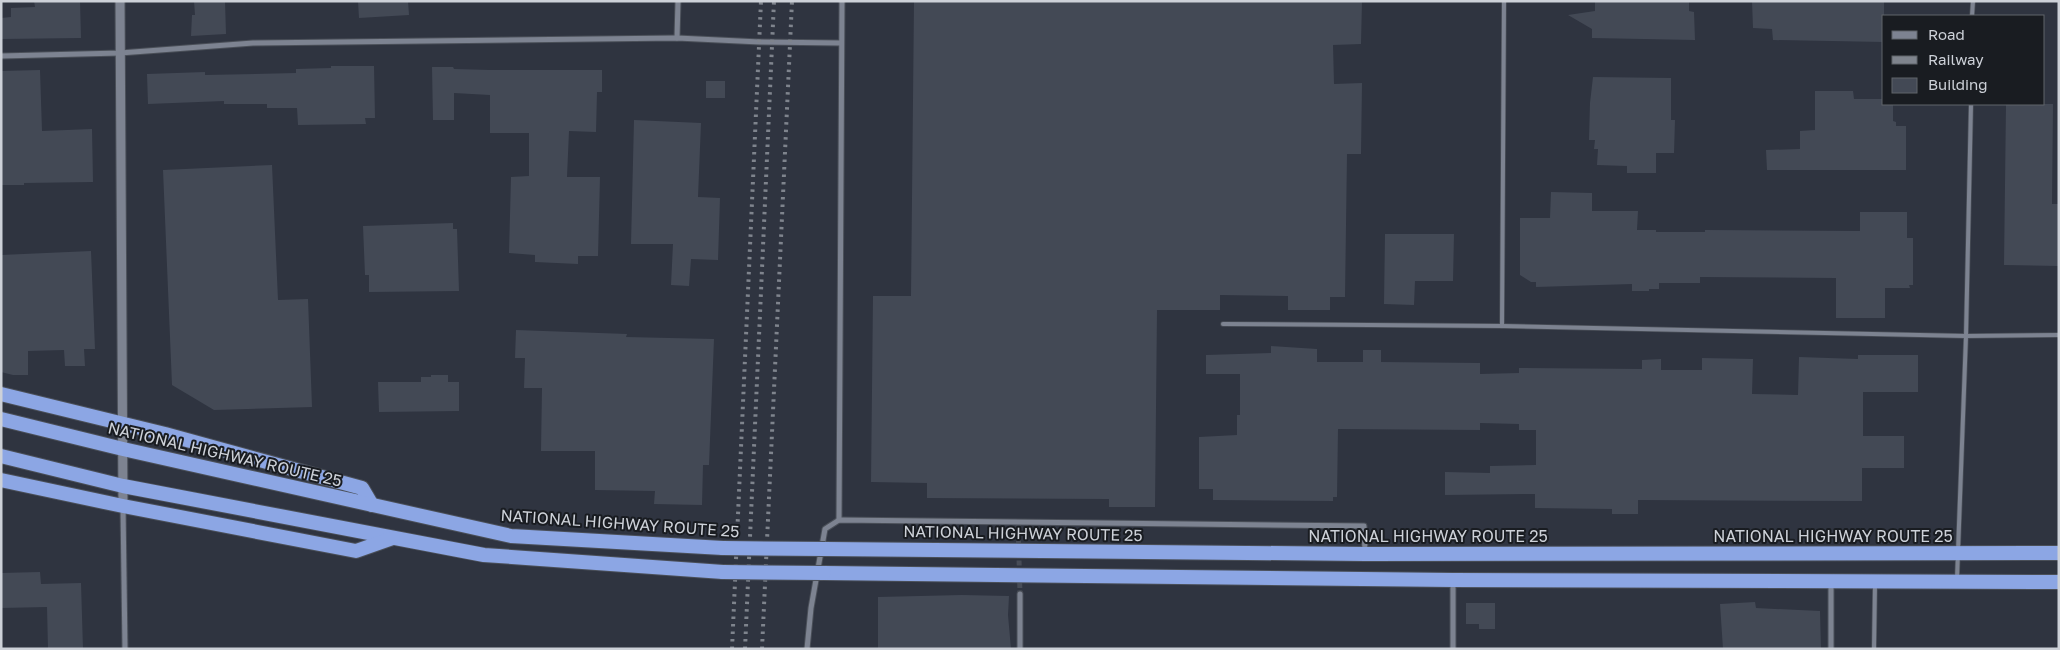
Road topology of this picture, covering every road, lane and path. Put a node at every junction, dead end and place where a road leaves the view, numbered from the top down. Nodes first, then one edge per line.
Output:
1 (120, 1) edge
2 (678, 1) edge
3 (842, 1) edge
4 (1504, 1) edge
5 (1972, 1) edge
6 (1972, 15) edge
7 (677, 38) junction
8 (841, 43) junction
9 (120, 53) junction
10 (1, 56) edge
11 (1971, 105) edge
12 (1223, 324) dead end
13 (1502, 326) junction
14 (1966, 336) junction
15 (2059, 336) edge
16 (1, 394) edge
17 (1, 419) edge
18 (123, 423) junction
19 (123, 449) junction
20 (1, 456) edge
21 (1, 480) edge
22 (123, 486) junction
23 (123, 506) junction
24 (372, 506) junction
25 (838, 520) junction
26 (394, 538) junction
27 (1957, 553) junction
28 (2059, 553) edge
29 (1365, 554) junction
30 (1453, 580) junction
31 (1831, 582) junction
32 (1875, 582) junction
33 (1957, 582) junction
34 (2059, 582) edge
35 (1020, 594) tunnel mouth
36 (125, 649) edge
37 (807, 649) edge
38 (1020, 649) edge
39 (1453, 649) edge
40 (1832, 649) edge
41 (1874, 649) edge

1 - 9 street
2 - 7 street
3 - 8 street
4 - 13 lane
5 - 6 lane
7 - 8 street
7 - 9 street
8 - 25 street
9 - 10 street
9 - 18 street
11 - 14 lane
12 - 13 lane
13 - 14 lane
14 - 15 lane
14 - 27 lane
16 - 18 highway
17 - 19 highway, NATIONAL HIGHWAY ROUTE 25
18 - 19 street
18 - 24 highway
19 - 22 street
19 - 24 highway, NATIONAL HIGHWAY ROUTE 25
20 - 22 highway
21 - 23 highway
22 - 23 street
22 - 26 highway
23 - 26 highway
23 - 36 street
24 - 29 highway, NATIONAL HIGHWAY ROUTE 25, bridge
25 - 29 street
25 - 37 street
26 - 30 highway, bridge
27 - 28 highway, NATIONAL HIGHWAY ROUTE 25
27 - 29 highway, NATIONAL HIGHWAY ROUTE 25
27 - 33 lane
30 - 31 highway
30 - 39 street
31 - 32 highway
31 - 40 street
32 - 33 highway
32 - 41 lane
33 - 34 highway
35 - 38 street

